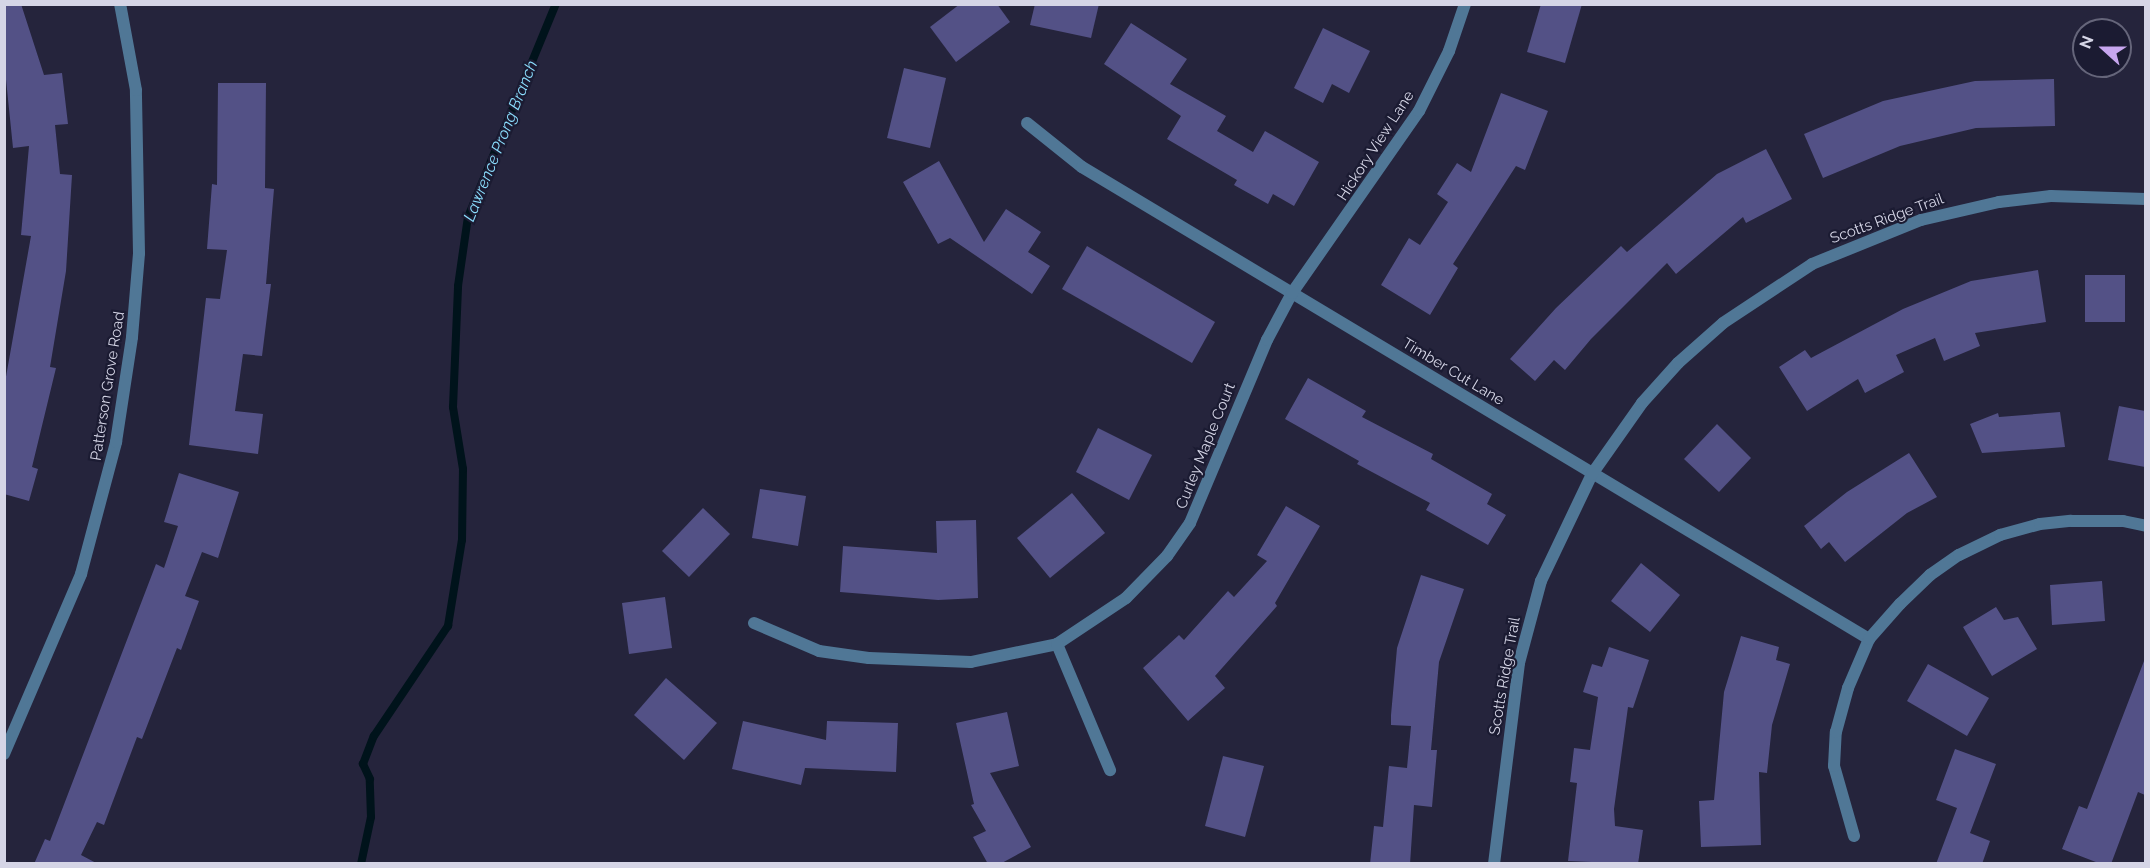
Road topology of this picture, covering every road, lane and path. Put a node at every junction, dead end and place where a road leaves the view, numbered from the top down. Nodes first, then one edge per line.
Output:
1 (120, 4) edge
2 (1465, 4) edge
3 (1027, 123) dead end
4 (2145, 199) edge
5 (1292, 293) junction
6 (1592, 474) junction
7 (2145, 526) edge
8 (754, 623) dead end
9 (1869, 639) junction
10 (1057, 644) junction
11 (4, 754) edge
12 (1110, 770) dead end
13 (1854, 836) dead end
14 (1494, 864) edge

1 - 11 street, Patterson Grove Road
2 - 5 street, Hickory View Lane
3 - 5 street, Timber Cut Lane
4 - 6 street, Scotts Ridge Trail
5 - 6 street, Timber Cut Lane
5 - 10 street, Curley Maple Court
6 - 9 street, Timber Cut Lane
6 - 14 street, Scotts Ridge Trail
7 - 9 street
8 - 10 street, Curley Maple Court
9 - 13 street
10 - 12 street

